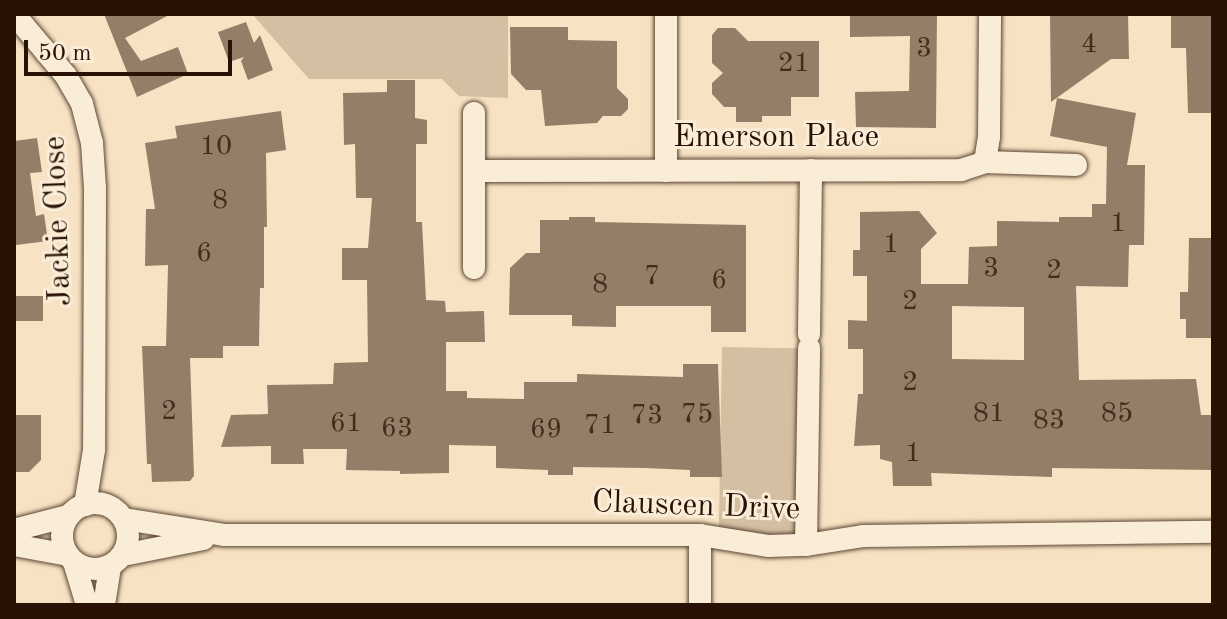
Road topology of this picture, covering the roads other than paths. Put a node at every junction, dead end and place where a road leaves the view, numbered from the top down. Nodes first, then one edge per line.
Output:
1 (666, 14) edge
2 (990, 14) edge
3 (17, 23) edge
4 (474, 113) dead end
5 (985, 162) junction
6 (1076, 165) dead end
7 (811, 170) junction
8 (475, 171) junction
9 (666, 171) junction
10 (474, 268) dead end
11 (94, 450) junction
12 (76, 511) junction
13 (116, 513) junction
14 (14, 530) edge
15 (1213, 532) edge
16 (224, 535) junction
17 (700, 535) junction
18 (14, 545) edge
19 (806, 545) junction
20 (71, 558) junction
21 (116, 561) junction
22 (87, 605) edge
23 (104, 605) edge
24 (700, 605) edge

1 - 9 street
2 - 5 street
3 - 11 street, Jackie Close
4 - 8 street
5 - 6 street, Emerson Place
5 - 7 street, Emerson Place
7 - 9 street, Emerson Place
7 - 19 street
8 - 9 street, Emerson Place
8 - 10 street
11 - 12 street
11 - 13 street
12 - 13 street
12 - 14 street
12 - 20 street
13 - 16 street, Clauscen Drive
13 - 21 street
15 - 19 street, Clauscen Drive
16 - 17 street, Clauscen Drive
16 - 21 street, Clauscen Drive
17 - 19 street, Clauscen Drive
17 - 24 street
18 - 20 street
20 - 21 street
20 - 22 street
21 - 23 street

